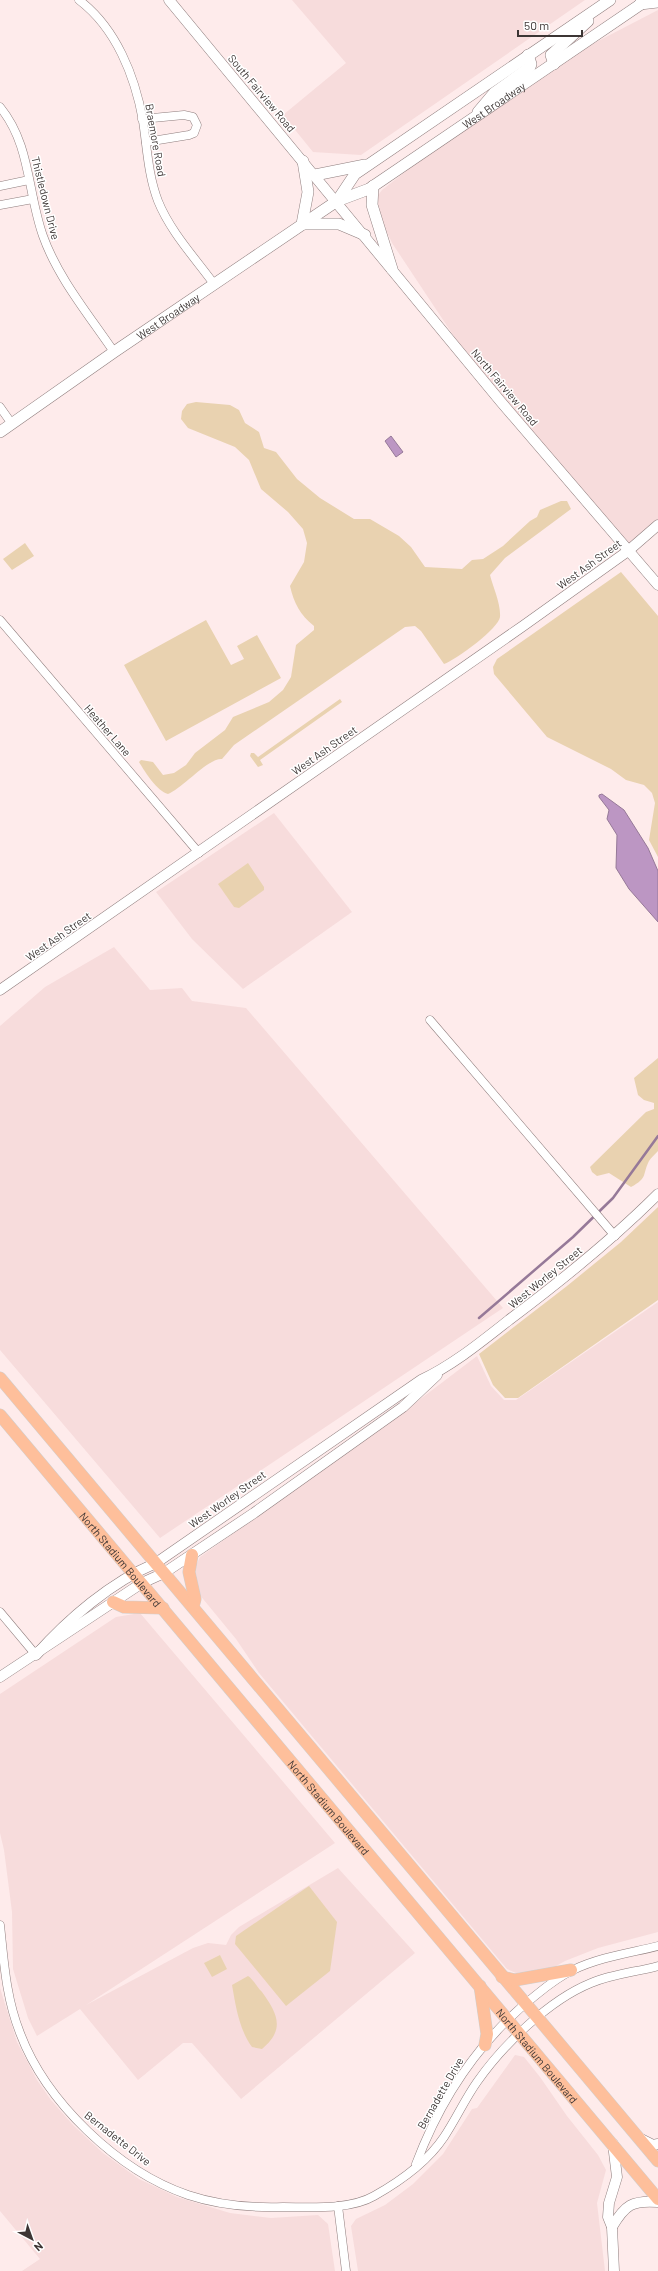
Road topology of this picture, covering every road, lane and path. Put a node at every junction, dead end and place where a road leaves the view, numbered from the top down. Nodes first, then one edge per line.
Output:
1 (79, 0) edge
2 (169, 0) edge
3 (610, 0) edge
4 (643, 2) edge
5 (658, 2) edge
6 (600, 7) junction
7 (528, 55) junction
8 (554, 64) junction
9 (0, 107) edge
10 (474, 117) junction
11 (142, 120) junction
12 (146, 142) junction
13 (304, 161) junction
14 (370, 164) junction
15 (315, 175) junction
16 (29, 180) junction
17 (0, 186) edge
18 (373, 186) junction
19 (33, 199) junction
20 (337, 201) junction
21 (0, 205) edge
22 (302, 224) junction
23 (365, 235) junction
24 (392, 269) junction
25 (214, 284) junction
26 (114, 352) junction
27 (0, 407) edge
28 (12, 424) junction
29 (0, 432) edge
30 (658, 525) edge
31 (628, 550) junction
32 (658, 586) edge
33 (0, 620) edge
34 (199, 853) junction
35 (0, 990) edge
36 (430, 1020) dead end
37 (658, 1194) edge
38 (615, 1236) junction
39 (440, 1371) junction
40 (0, 1378) edge
41 (0, 1415) edge
42 (192, 1555) junction
43 (156, 1563) junction
44 (133, 1572) junction
45 (164, 1573) junction
46 (142, 1583) junction
47 (113, 1602) junction
48 (193, 1607) junction
49 (163, 1608) junction
50 (0, 1612) edge
51 (36, 1655) junction
52 (0, 1677) edge
53 (0, 1925) edge
54 (658, 1946) edge
55 (658, 1966) edge
56 (572, 1970) junction
57 (502, 1977) junction
58 (479, 1985) junction
59 (524, 2004) junction
60 (536, 2018) junction
61 (508, 2019) junction
62 (520, 2034) junction
63 (484, 2045) junction
64 (639, 2138) junction
65 (613, 2144) junction
66 (658, 2144) edge
67 (658, 2161) edge
68 (415, 2167) junction
69 (658, 2199) edge
70 (658, 2202) edge
71 (338, 2206) junction
72 (612, 2227) junction
73 (346, 2271) edge
74 (614, 2271) edge

1 - 11 street, Braemore Road
2 - 13 street, South Fairview Road
3 - 6 main road, West Broadway
4 - 5 main road
4 - 8 main road, West Broadway
6 - 7 main road, West Broadway
6 - 8 main road
7 - 10 main road
7 - 14 main road, West Broadway
8 - 10 main road, West Broadway
9 - 16 street, Thistledown Drive
10 - 18 main road, West Broadway
11 - 12 street, Braemore Road
11 - 12 street
12 - 25 street, Braemore Road
13 - 15 street, South Fairview Road
13 - 22 main road
14 - 15 main road
14 - 20 main road, West Broadway
15 - 20 street, South Fairview Road
16 - 17 street
16 - 19 street, Thistledown Drive
18 - 20 main road, West Broadway
18 - 24 main road
19 - 21 street
19 - 26 street, Thistledown Drive
20 - 22 main road, West Broadway
20 - 23 street, North Fairview Road
22 - 23 main road
22 - 25 main road, West Broadway
23 - 24 street, North Fairview Road
24 - 31 street, North Fairview Road
25 - 26 main road, West Broadway
26 - 28 main road, West Broadway
27 - 28 street
28 - 29 main road, West Broadway
30 - 31 street, West Ash Street
31 - 32 street, North Fairview Road
31 - 34 street, West Ash Street
33 - 34 street, Heather Lane
34 - 35 street, West Ash Street
36 - 38 street
37 - 38 street, West Worley Street
38 - 39 street, West Worley Street
39 - 42 street, West Worley Street
39 - 43 street, West Worley Street
40 - 43 main road, North Stadium Boulevard
41 - 44 main road, North Stadium Boulevard
42 - 45 street, West Worley Street
42 - 48 main road
43 - 44 street, West Worley Street
43 - 45 main road, North Stadium Boulevard
44 - 46 main road, North Stadium Boulevard
44 - 51 street, West Worley Street
45 - 46 street, West Worley Street
45 - 48 main road, North Stadium Boulevard
46 - 47 street, West Worley Street
46 - 49 main road, North Stadium Boulevard
47 - 49 main road
47 - 51 street, West Worley Street
48 - 57 main road, North Stadium Boulevard
49 - 58 main road, North Stadium Boulevard
50 - 51 street
51 - 52 street, West Worley Street
53 - 71 street, Bernadette Drive
54 - 56 street, Bernadette Drive
55 - 60 street, Bernadette Drive
56 - 57 main road
56 - 59 street, Bernadette Drive
57 - 59 main road, North Stadium Boulevard
58 - 61 main road, North Stadium Boulevard
58 - 63 main road
59 - 60 main road, North Stadium Boulevard
59 - 61 street, Bernadette Drive
60 - 62 street, Bernadette Drive
60 - 64 main road, North Stadium Boulevard
61 - 62 main road, North Stadium Boulevard
61 - 63 street, Bernadette Drive
62 - 65 main road, North Stadium Boulevard
62 - 68 street, Bernadette Drive
63 - 68 street, Bernadette Drive
64 - 66 street
64 - 67 main road, North Stadium Boulevard
65 - 69 main road, North Stadium Boulevard
65 - 72 street
68 - 71 street, Bernadette Drive
70 - 72 street
71 - 73 street
72 - 74 street

